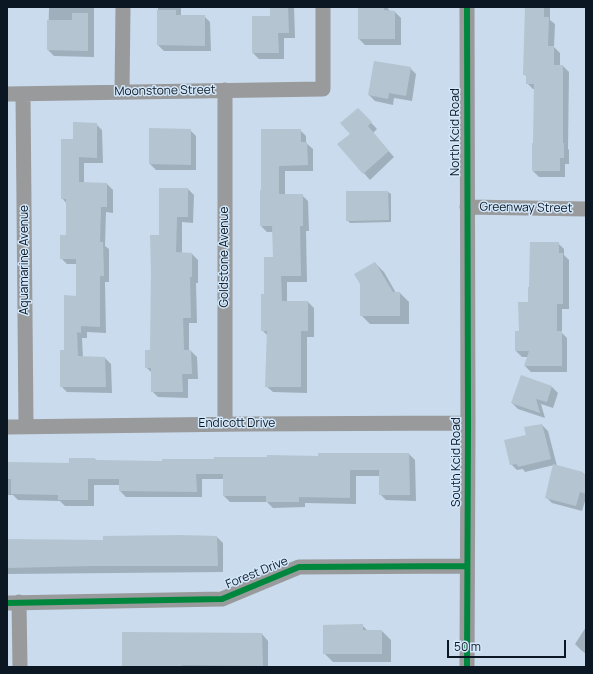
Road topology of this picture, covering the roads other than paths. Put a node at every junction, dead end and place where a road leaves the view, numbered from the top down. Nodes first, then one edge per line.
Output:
1 (122, 7) edge
2 (323, 7) edge
3 (466, 7) edge
4 (225, 90) junction
5 (122, 92) junction
6 (7, 94) edge
7 (23, 94) junction
8 (467, 207) junction
9 (586, 209) edge
10 (467, 258) joint
11 (468, 423) junction
12 (224, 424) junction
13 (26, 426) junction
14 (7, 427) edge
15 (467, 566) junction
16 (13, 603) edge
17 (20, 667) edge
18 (467, 667) edge

1 - 5 street
2 - 4 street, Moonstone Street
3 - 8 street, North Kcid Road
4 - 5 street, Moonstone Street
4 - 12 street, Goldstone Avenue
5 - 7 street, Moonstone Street
6 - 7 street, Moonstone Street
7 - 13 street, Aquamarine Avenue
8 - 9 street, Greenway Street
8 - 10 street, North Kcid Road
10 - 11 street, South Kcid Road
11 - 12 street, Endicott Drive
11 - 15 street, South Kcid Road
12 - 13 street, Endicott Drive
13 - 14 street, Endicott Drive
15 - 16 street, Forest Drive
15 - 18 street, South Kcid Road
16 - 17 street

